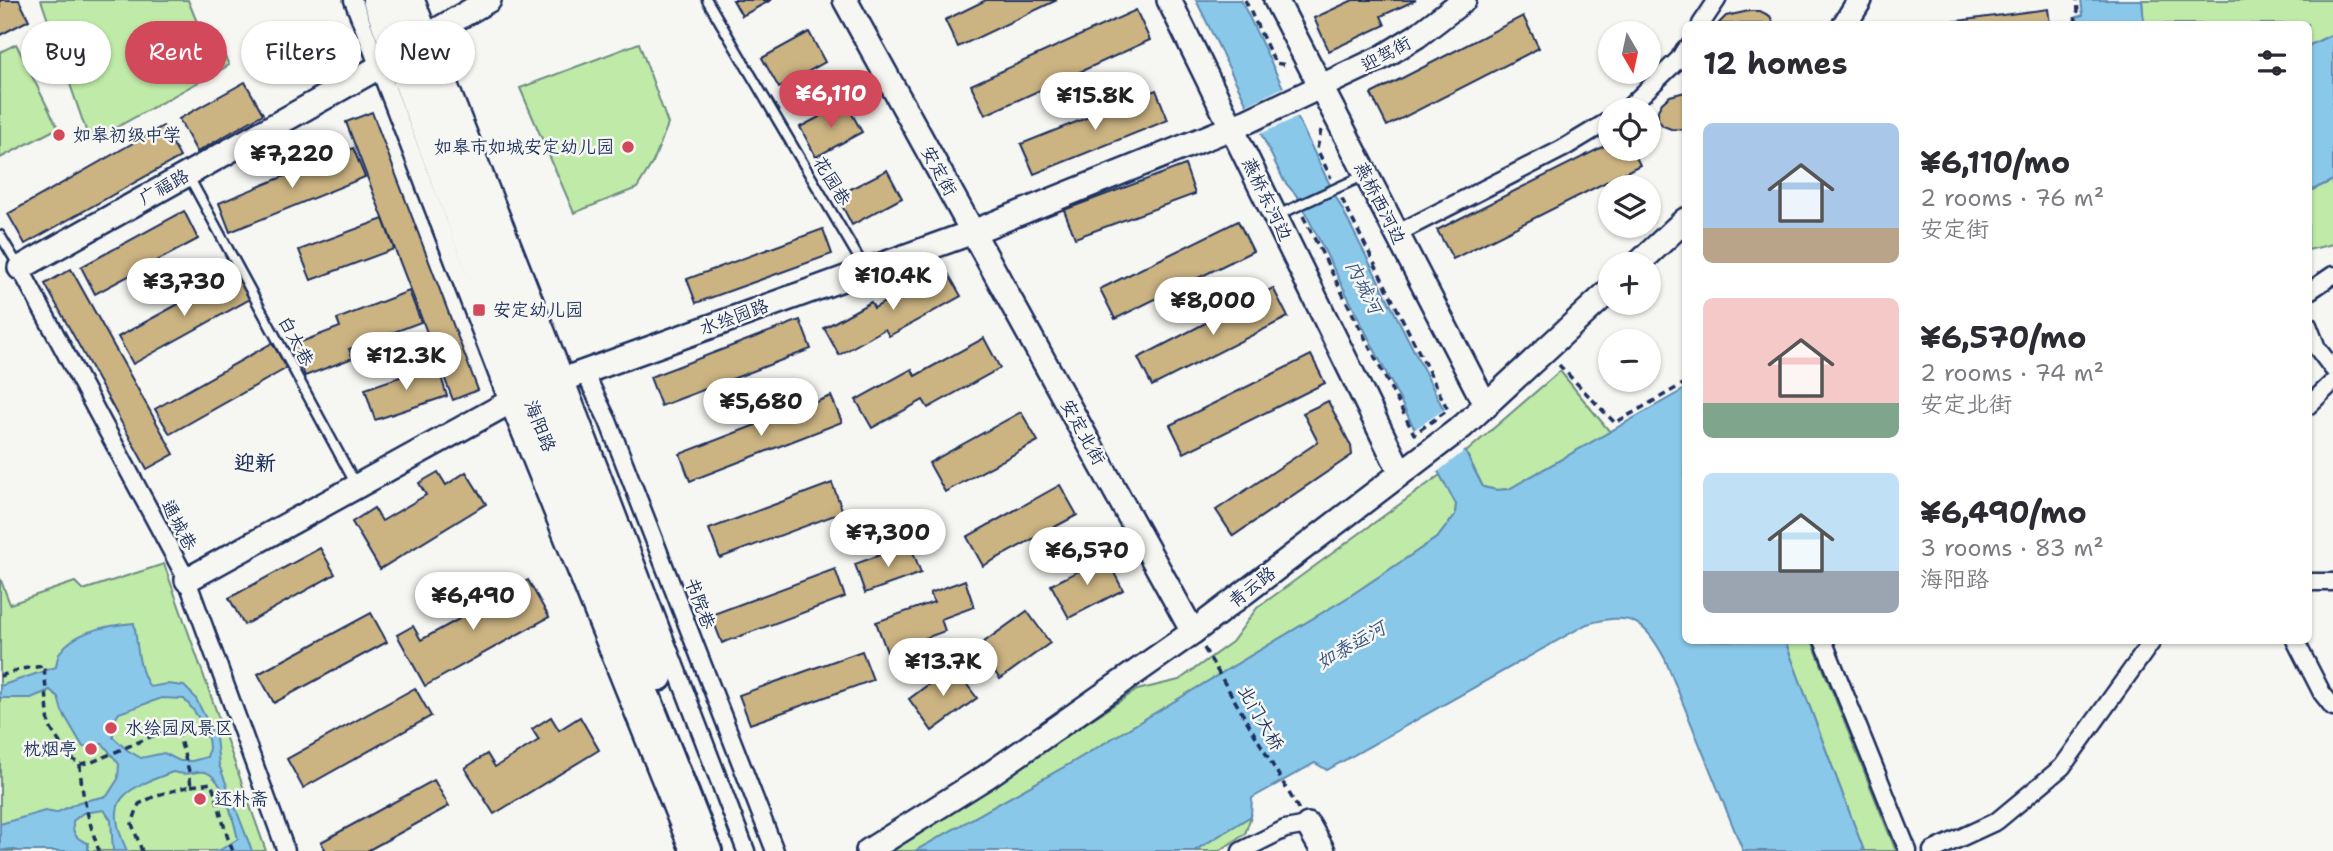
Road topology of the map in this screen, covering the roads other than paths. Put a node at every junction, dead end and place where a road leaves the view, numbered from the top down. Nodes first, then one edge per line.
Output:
1 (353, 0) edge
2 (376, 0) edge
3 (397, 0) edge
4 (416, 0) edge
5 (489, 0) edge
6 (707, 0) edge
7 (845, 0) edge
8 (1169, 0) edge
9 (1276, 0) edge
10 (1464, 0) edge
11 (1717, 0) edge
12 (1860, 0) edge
13 (375, 21) edge
14 (388, 21) edge
15 (400, 21) edge
16 (411, 21) edge
17 (454, 21) edge
18 (1703, 21) edge
19 (1847, 21) edge
20 (1682, 54) edge
21 (375, 67) edge
22 (419, 84) edge
23 (419, 84) edge
24 (1315, 88) junction
25 (1638, 98) edge
26 (1240, 124) junction
27 (1598, 127) edge
28 (188, 174) junction
29 (1366, 174) junction
30 (1276, 216) junction
31 (1682, 223) edge
32 (973, 232) junction
33 (1396, 234) junction
34 (0, 235) edge
35 (1651, 252) edge
36 (0, 256) edge
37 (15, 259) junction
38 (866, 270) junction
39 (2330, 280) edge
40 (2312, 290) edge
41 (1598, 301) edge
42 (2312, 335) edge
43 (2333, 369) edge
44 (2333, 382) edge
45 (546, 386) junction
46 (2312, 402) edge
47 (1486, 406) junction
48 (1401, 473) junction
49 (356, 486) junction
50 (187, 580) junction
51 (2312, 582) edge
52 (2333, 582) edge
53 (1198, 639) junction
54 (1825, 644) edge
55 (2151, 644) edge
56 (2297, 644) edge
57 (2333, 707) edge
58 (689, 779) junction
59 (1308, 825) joint
60 (286, 851) edge
61 (689, 851) edge
62 (708, 851) edge
63 (726, 851) edge
64 (746, 851) edge
65 (775, 851) edge
66 (868, 851) edge
67 (1241, 851) edge
68 (1323, 851) edge
69 (1908, 851) edge
70 (1932, 851) edge

1 - 13 street
2 - 14 main road, 海阳路
3 - 15 main road, 海阳路
4 - 16 street
5 - 17 street, 广福路
6 - 38 lane, 花园巷
7 - 32 street, 安定街
8 - 26 street, 燕桥东河边
9 - 24 street, 燕桥西河边
10 - 24 street, 迎驾街
11 - 18 street
12 - 19 street
20 - 25 street
21 - 28 street, 广福路
22 - 45 main road, 海阳路
23 - 45 street
24 - 26 street, 水绘园路
24 - 29 street, 燕桥西河边
26 - 30 street, 燕桥东河边
26 - 32 street, 水绘园路
27 - 33 street
28 - 37 street, 广福路
28 - 49 lane, 白太巷
29 - 30 lane
29 - 33 street, 燕桥西河边
30 - 48 street, 燕桥东河边
31 - 35 street
32 - 38 street, 水绘园路
32 - 53 street, 安定北街
33 - 47 street, 燕桥西河边
34 - 37 lane, 通城巷
36 - 37 lane
37 - 50 street, 通城巷
38 - 45 street, 水绘园路
39 - 40 street
41 - 47 street, 青云路
42 - 43 street
44 - 46 street
45 - 49 street, 水绘园路
45 - 58 main road, 海阳路
45 - 58 street
45 - 65 street, 书院巷
47 - 48 street, 青云路
48 - 53 street, 青云路
49 - 50 street, 水绘园路
50 - 60 street, 通城巷
51 - 52 street
53 - 66 street, 青云路
54 - 69 street
55 - 70 street
56 - 57 street
58 - 61 street
58 - 62 main road, 海阳路
58 - 63 main road, 海阳路
58 - 64 street
59 - 67 street
59 - 68 street

